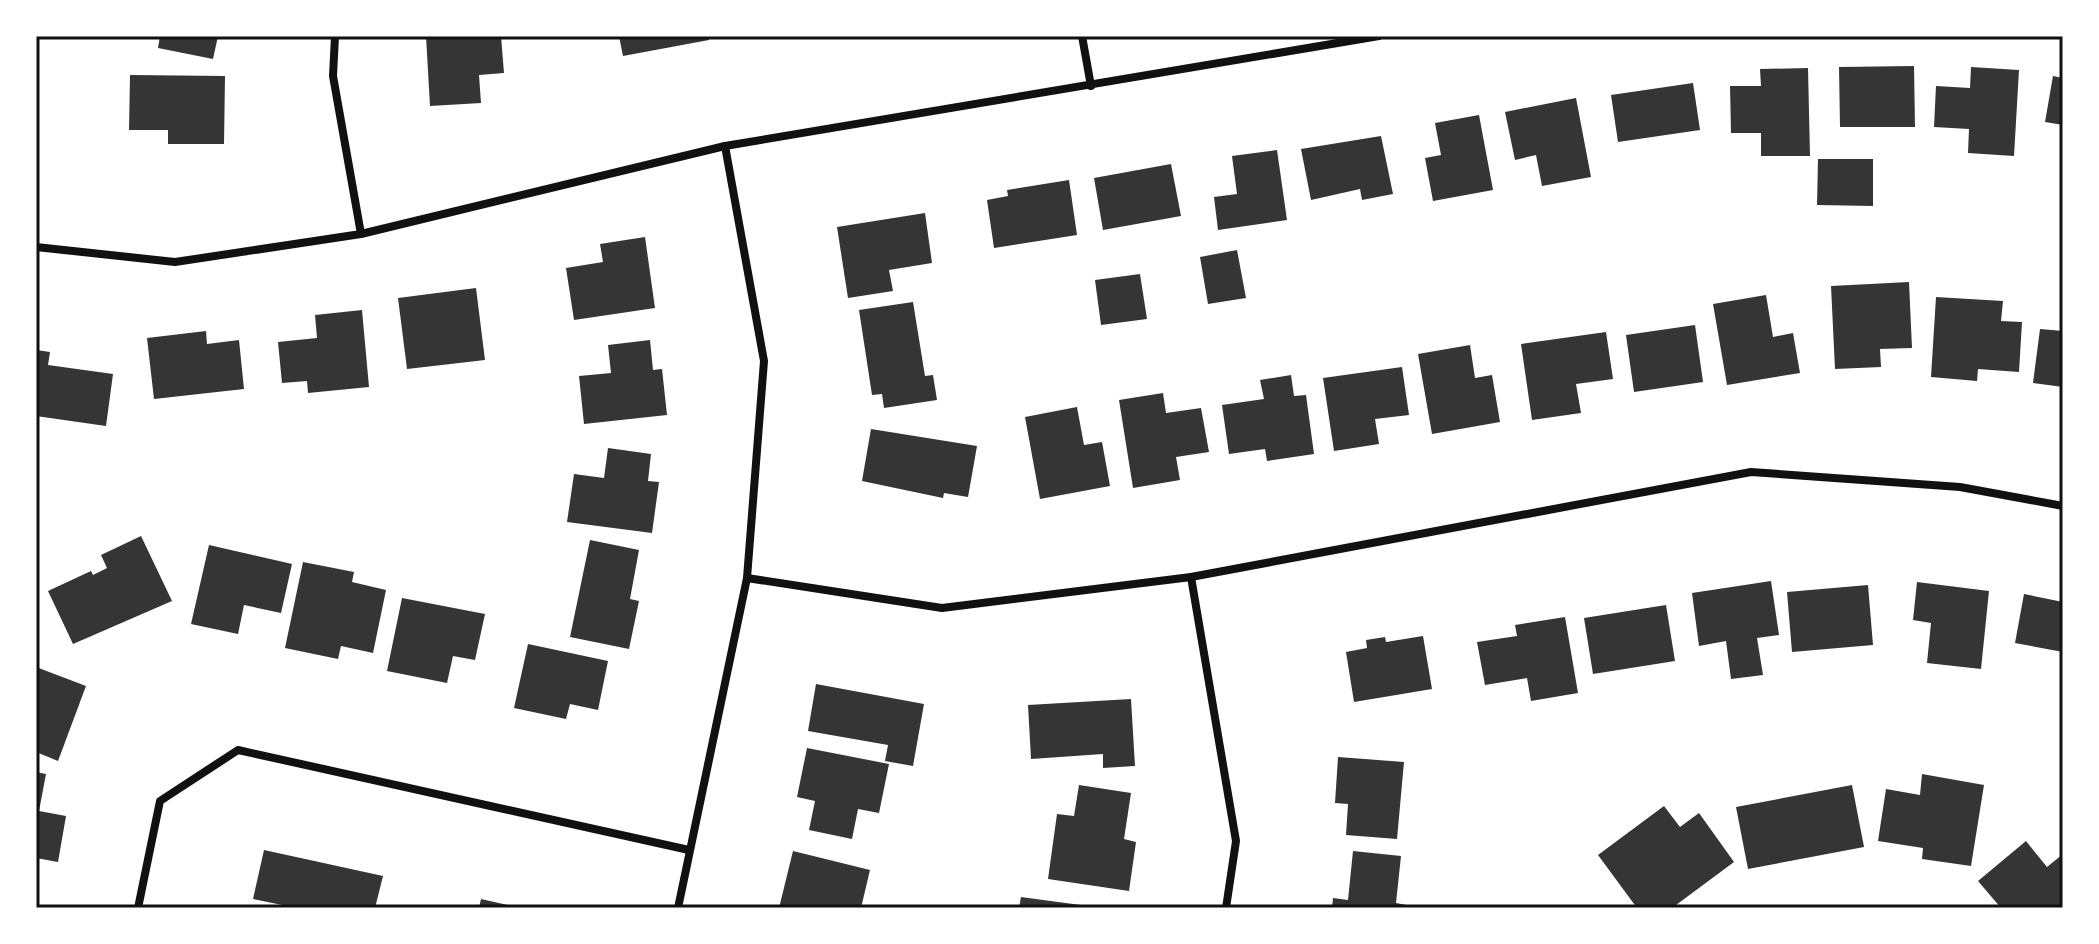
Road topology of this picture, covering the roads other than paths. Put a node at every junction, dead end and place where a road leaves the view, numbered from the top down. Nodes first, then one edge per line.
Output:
1 (335, 36) edge
2 (1082, 36) edge
3 (1379, 36) edge
4 (1091, 86) junction
5 (725, 146) junction
6 (361, 234) junction
7 (36, 247) edge
8 (2063, 506) edge
9 (1191, 577) junction
10 (747, 578) junction
11 (689, 850) junction
12 (138, 908) edge
13 (678, 908) edge
14 (1226, 908) edge

1 - 6 street
2 - 4 street
3 - 4 street
4 - 5 street
5 - 6 street
5 - 10 street
6 - 7 street
8 - 9 street
9 - 10 street
9 - 14 street
10 - 11 street
11 - 12 street
11 - 13 street

